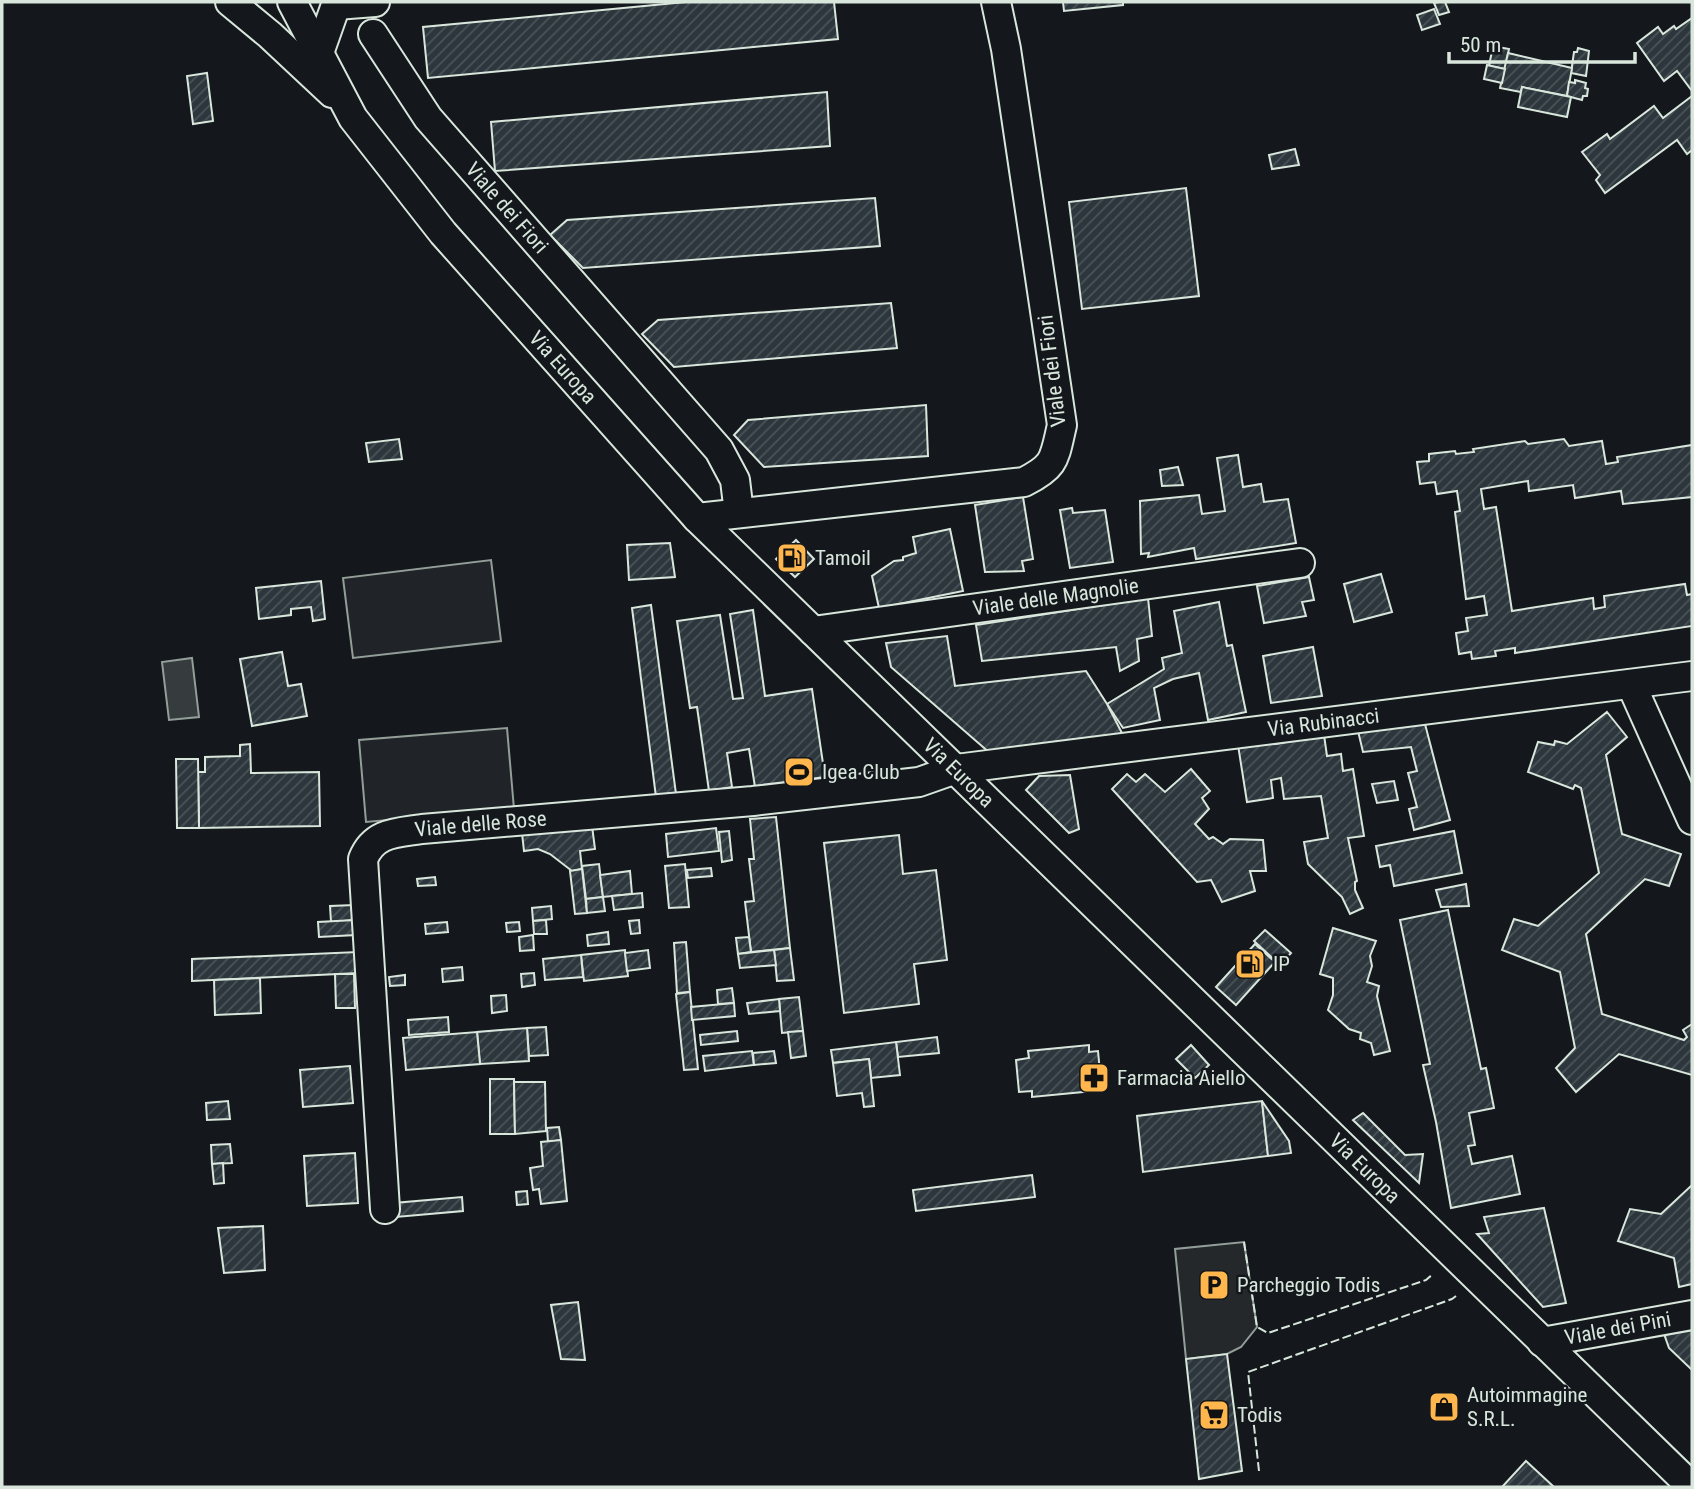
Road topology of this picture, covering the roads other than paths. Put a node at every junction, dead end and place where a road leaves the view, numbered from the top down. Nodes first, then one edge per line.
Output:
1 (230, 2) edge
2 (292, 2) edge
3 (375, 2) edge
4 (996, 2) edge
5 (337, 3) edge
6 (373, 34) dead end
7 (319, 53) junction
8 (347, 107) junction
9 (739, 513) junction
10 (697, 518) junction
11 (1300, 563) dead end
12 (813, 631) junction
13 (1692, 676) edge
14 (1631, 684) junction
15 (956, 769) junction
16 (1692, 820) edge
17 (386, 1209) dead end
18 (1692, 1315) edge
19 (1542, 1342) junction
20 (1692, 1487) edge

1 - 8 street
2 - 7 street, Via Europa
3 - 5 street
4 - 9 street, Viale dei Fiori
5 - 7 street
6 - 9 street, Viale dei Fiori
7 - 8 street, Via Europa
8 - 10 street, Via Europa
9 - 10 street, Viale dei Fiori
10 - 12 street, Via Europa
11 - 12 street, Viale delle Magnolie
12 - 15 street, Via Europa
13 - 14 street, Via Rubinacci
14 - 15 street, Via Rubinacci
14 - 16 street
15 - 17 street, Viale delle Rose
15 - 19 street, Via Europa
18 - 19 street, Viale dei Pini
19 - 20 street, Via Europa

